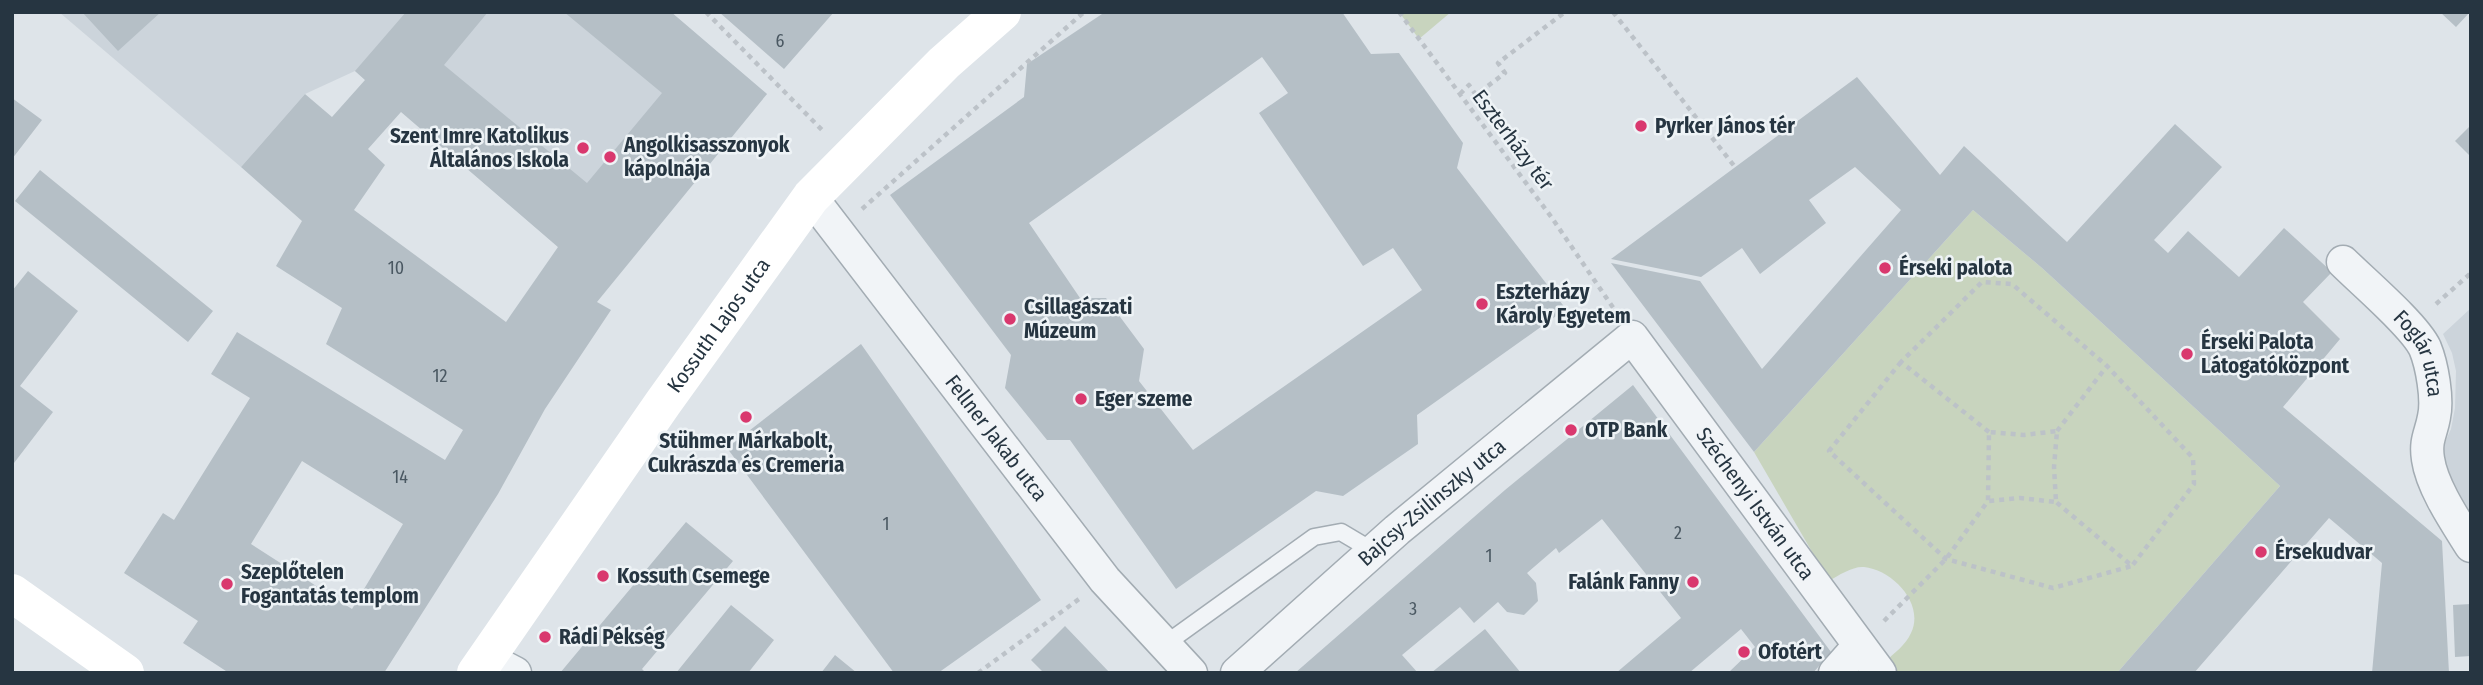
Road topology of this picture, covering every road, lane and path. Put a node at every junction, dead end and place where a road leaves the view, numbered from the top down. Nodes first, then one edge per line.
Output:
1 (706, 12) edge
2 (1002, 12) edge
3 (1084, 12) edge
4 (1399, 12) edge
5 (1565, 12) edge
6 (1613, 12) edge
7 (1460, 94) junction
8 (849, 159) junction
9 (1735, 167) dead end
10 (811, 197) junction
11 (845, 244) junction
12 (2343, 262) dead end
13 (2471, 273) edge
14 (1600, 287) dead end
15 (2409, 328) junction
16 (1632, 337) joint
17 (1901, 362) junction
18 (2107, 366) junction
19 (1989, 432) junction
20 (2057, 432) junction
21 (1988, 501) junction
22 (2056, 502) junction
23 (2471, 546) edge
24 (1373, 551) junction
25 (1947, 559) junction
26 (2132, 566) junction
27 (1105, 580) junction
28 (12, 593) edge
29 (1164, 645) junction
30 (1858, 647) junction
31 (492, 668) edge
32 (122, 672) edge
33 (978, 673) edge
34 (1191, 673) edge
35 (1237, 673) edge
36 (1835, 673) edge
37 (1880, 673) edge

1 - 8 path
2 - 8 street, Kossuth Lajos utca
3 - 11 path
4 - 7 path, Eszterházy tér
5 - 7 path
6 - 9 path
7 - 14 path, Eszterházy tér
8 - 10 street, Kossuth Lajos utca
10 - 11 street, Fellner Jakab utca
10 - 31 street, Kossuth Lajos utca
11 - 27 street, Fellner Jakab utca
12 - 15 street, Foglár utca
13 - 15 path
15 - 23 street, Foglár utca
16 - 24 street, Bajcsy-Zsilinszky utca
16 - 30 street, Széchenyi István utca
17 - 18 path
17 - 19 path
17 - 25 path
18 - 20 path
18 - 26 path
19 - 20 path
19 - 21 path
20 - 22 path
21 - 22 path
21 - 25 path
22 - 26 path
24 - 29 lane
24 - 35 street, Bajcsy-Zsilinszky utca
25 - 26 path
25 - 30 path
27 - 29 street, Fellner Jakab utca
27 - 33 path
28 - 32 street
29 - 34 street, Fellner Jakab utca
30 - 36 street
30 - 37 street, Széchenyi István utca

